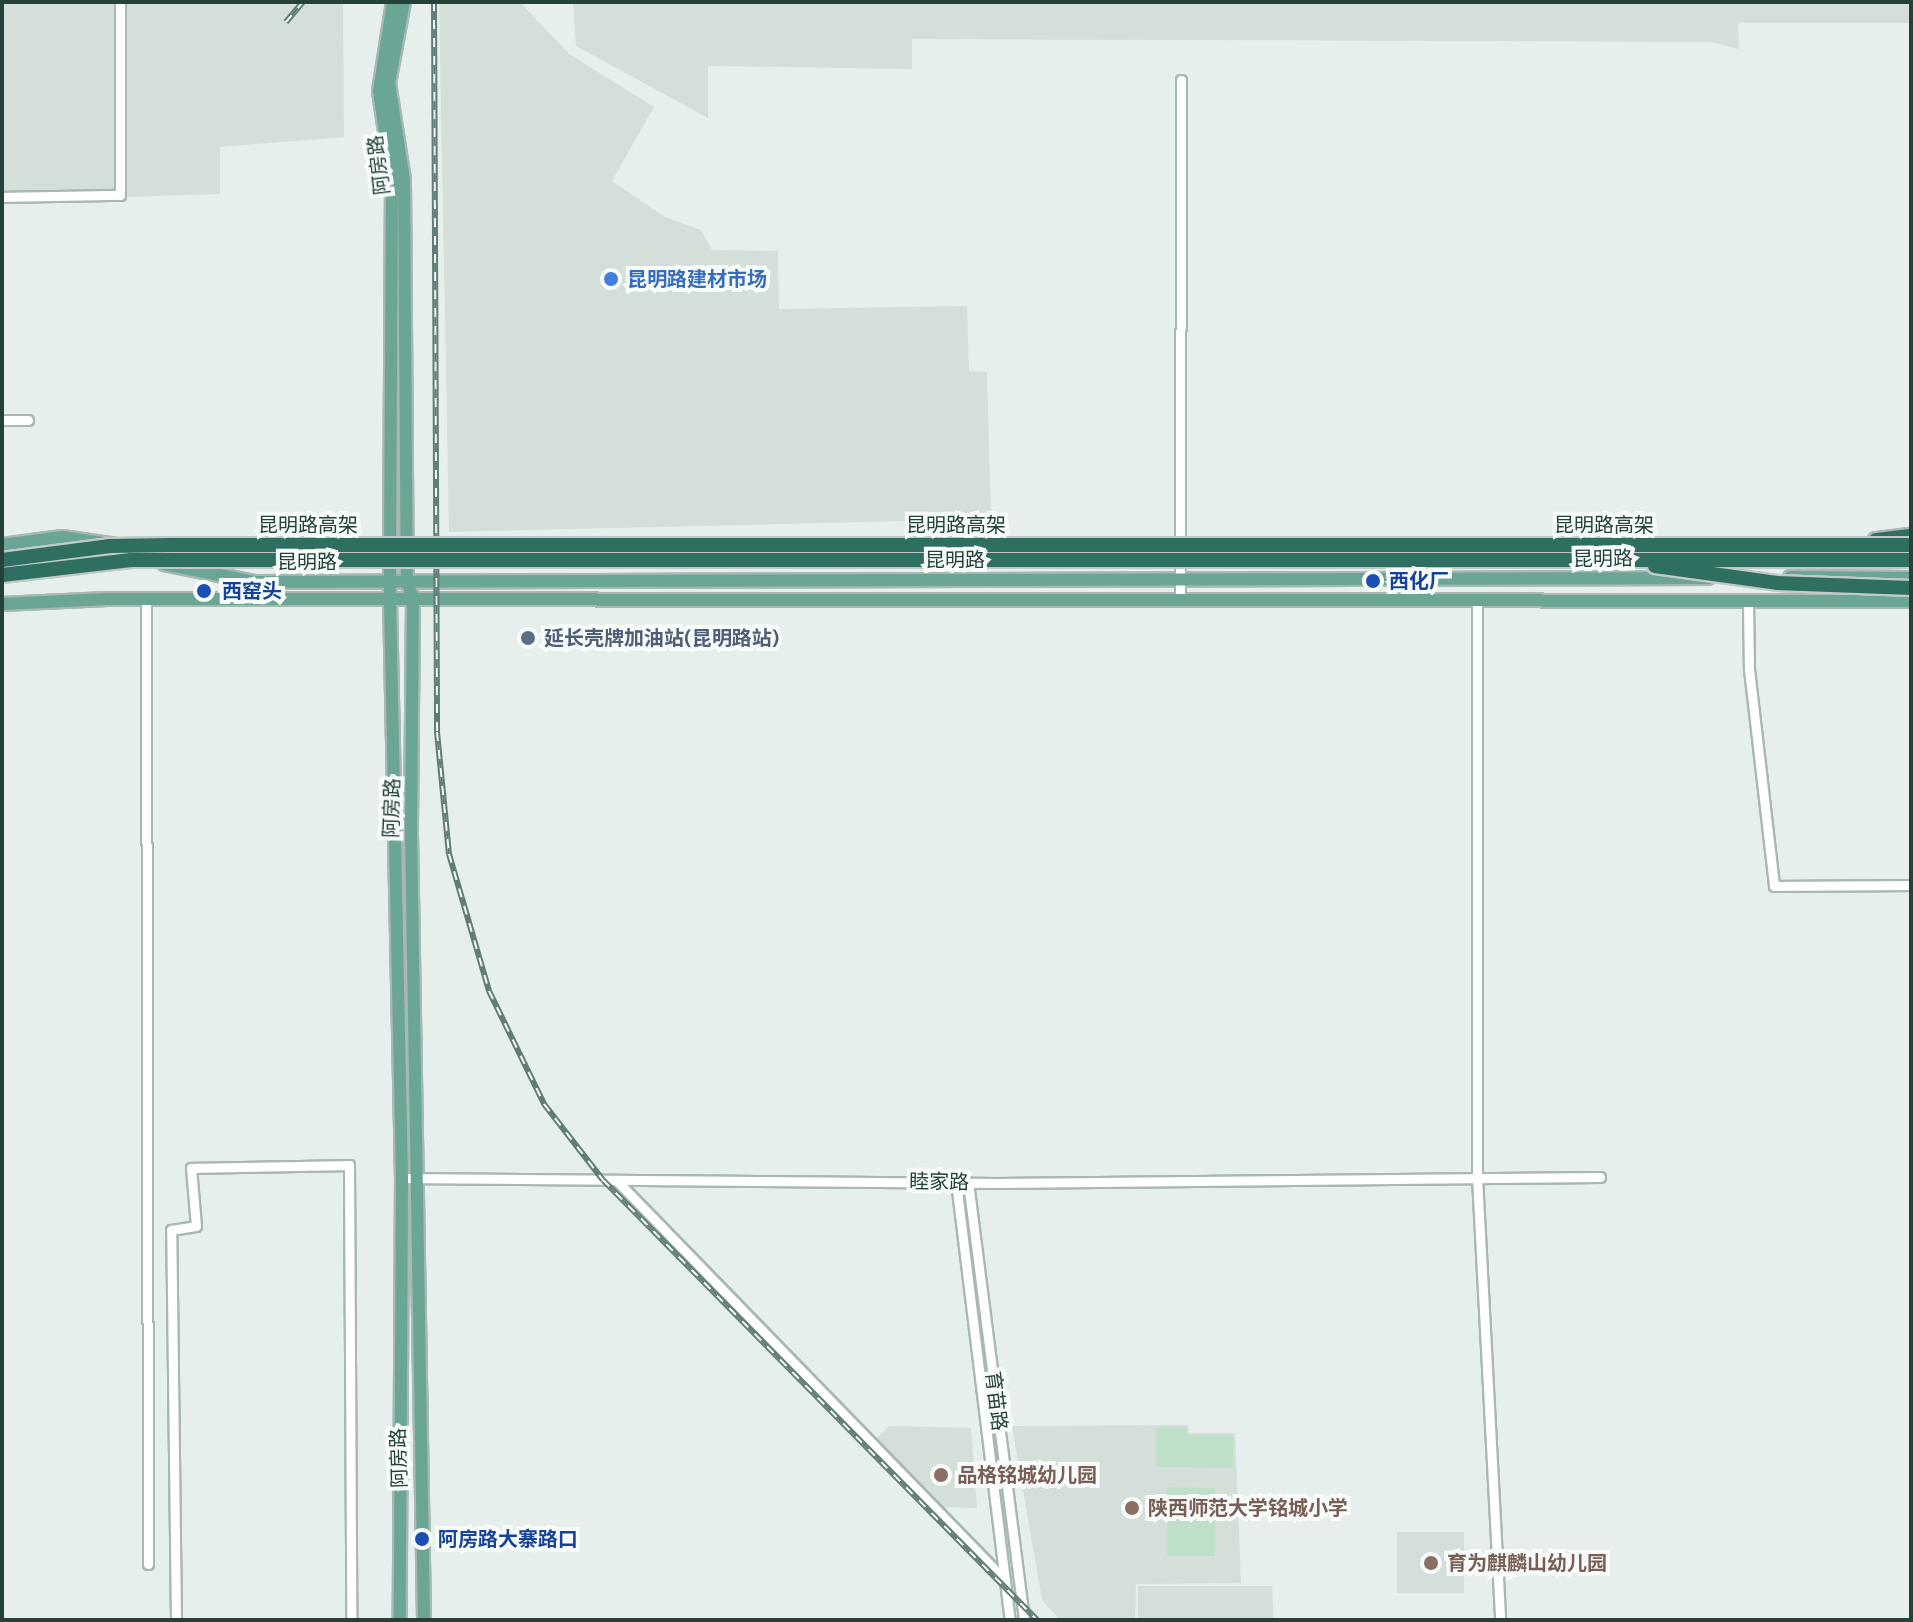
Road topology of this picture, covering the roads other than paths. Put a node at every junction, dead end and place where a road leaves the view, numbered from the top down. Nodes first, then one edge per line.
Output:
1 (120, 2) edge
2 (393, 2) edge
3 (404, 2) edge
4 (1181, 80) dead end
5 (2, 197) edge
6 (2, 420) edge
7 (28, 420) dead end
8 (1911, 536) edge
9 (2, 545) edge
10 (1842, 545) junction
11 (1911, 545) edge
12 (1607, 559) junction
13 (2, 560) edge
14 (1911, 560) edge
15 (164, 563) junction
16 (2, 575) edge
17 (1911, 578) edge
18 (1180, 579) junction
19 (391, 581) junction
20 (407, 581) junction
21 (1911, 588) edge
22 (146, 599) junction
23 (413, 599) junction
24 (1477, 599) junction
25 (390, 600) junction
26 (1180, 600) junction
27 (1748, 601) junction
28 (1911, 601) edge
29 (2, 604) edge
30 (391, 683) junction
31 (413, 683) junction
32 (1911, 885) edge
33 (1477, 1177) junction
34 (1600, 1177) dead end
35 (408, 1178) junction
36 (616, 1180) junction
37 (956, 1182) junction
38 (968, 1182) junction
39 (148, 1564) dead end
40 (400, 1577) junction
41 (423, 1577) junction
42 (1005, 1580) junction
43 (176, 1620) edge
44 (351, 1620) edge
45 (400, 1620) edge
46 (424, 1620) edge
47 (1010, 1620) edge
48 (1024, 1620) edge
49 (1500, 1620) edge

1 - 5 street
2 - 19 main road, 阿房路
3 - 20 main road, 阿房路
4 - 18 street
6 - 7 street
8 - 10 highway, bridge
9 - 15 main road
10 - 11 highway, 昆明路高架, bridge
10 - 13 highway, 昆明路高架, bridge
12 - 14 highway, 昆明路高架, bridge
12 - 16 highway, 昆明路高架, bridge
12 - 21 highway, bridge
13 - 15 main road, 昆明路
15 - 19 main road, 昆明路
17 - 18 main road, 昆明路
18 - 20 main road, 昆明路
18 - 26 street
19 - 20 main road, 昆明路
19 - 25 main road, 阿房路
20 - 23 main road, 阿房路
22 - 25 main road, 昆明路
22 - 29 main road, 昆明路
22 - 39 street
23 - 25 main road, 昆明路
23 - 26 main road, 昆明路
23 - 31 main road, 阿房路
24 - 26 main road, 昆明路
24 - 27 main road, 昆明路
24 - 33 street
25 - 30 main road, 阿房路
27 - 28 main road, 昆明路
27 - 32 street
30 - 31 main road
30 - 35 main road, 阿房路
31 - 35 main road, 阿房路
33 - 34 street, 睦家路
33 - 38 street, 睦家路
33 - 49 street
35 - 36 street, 睦家路
35 - 40 main road, 阿房路
35 - 41 main road, 阿房路
36 - 37 street, 睦家路
36 - 42 street
37 - 38 street, 睦家路
37 - 42 street, 育苗路
38 - 48 street, 育苗路
40 - 41 main road
40 - 45 main road, 阿房路
41 - 46 main road, 阿房路
42 - 47 street, 育苗路
43 - 44 street

